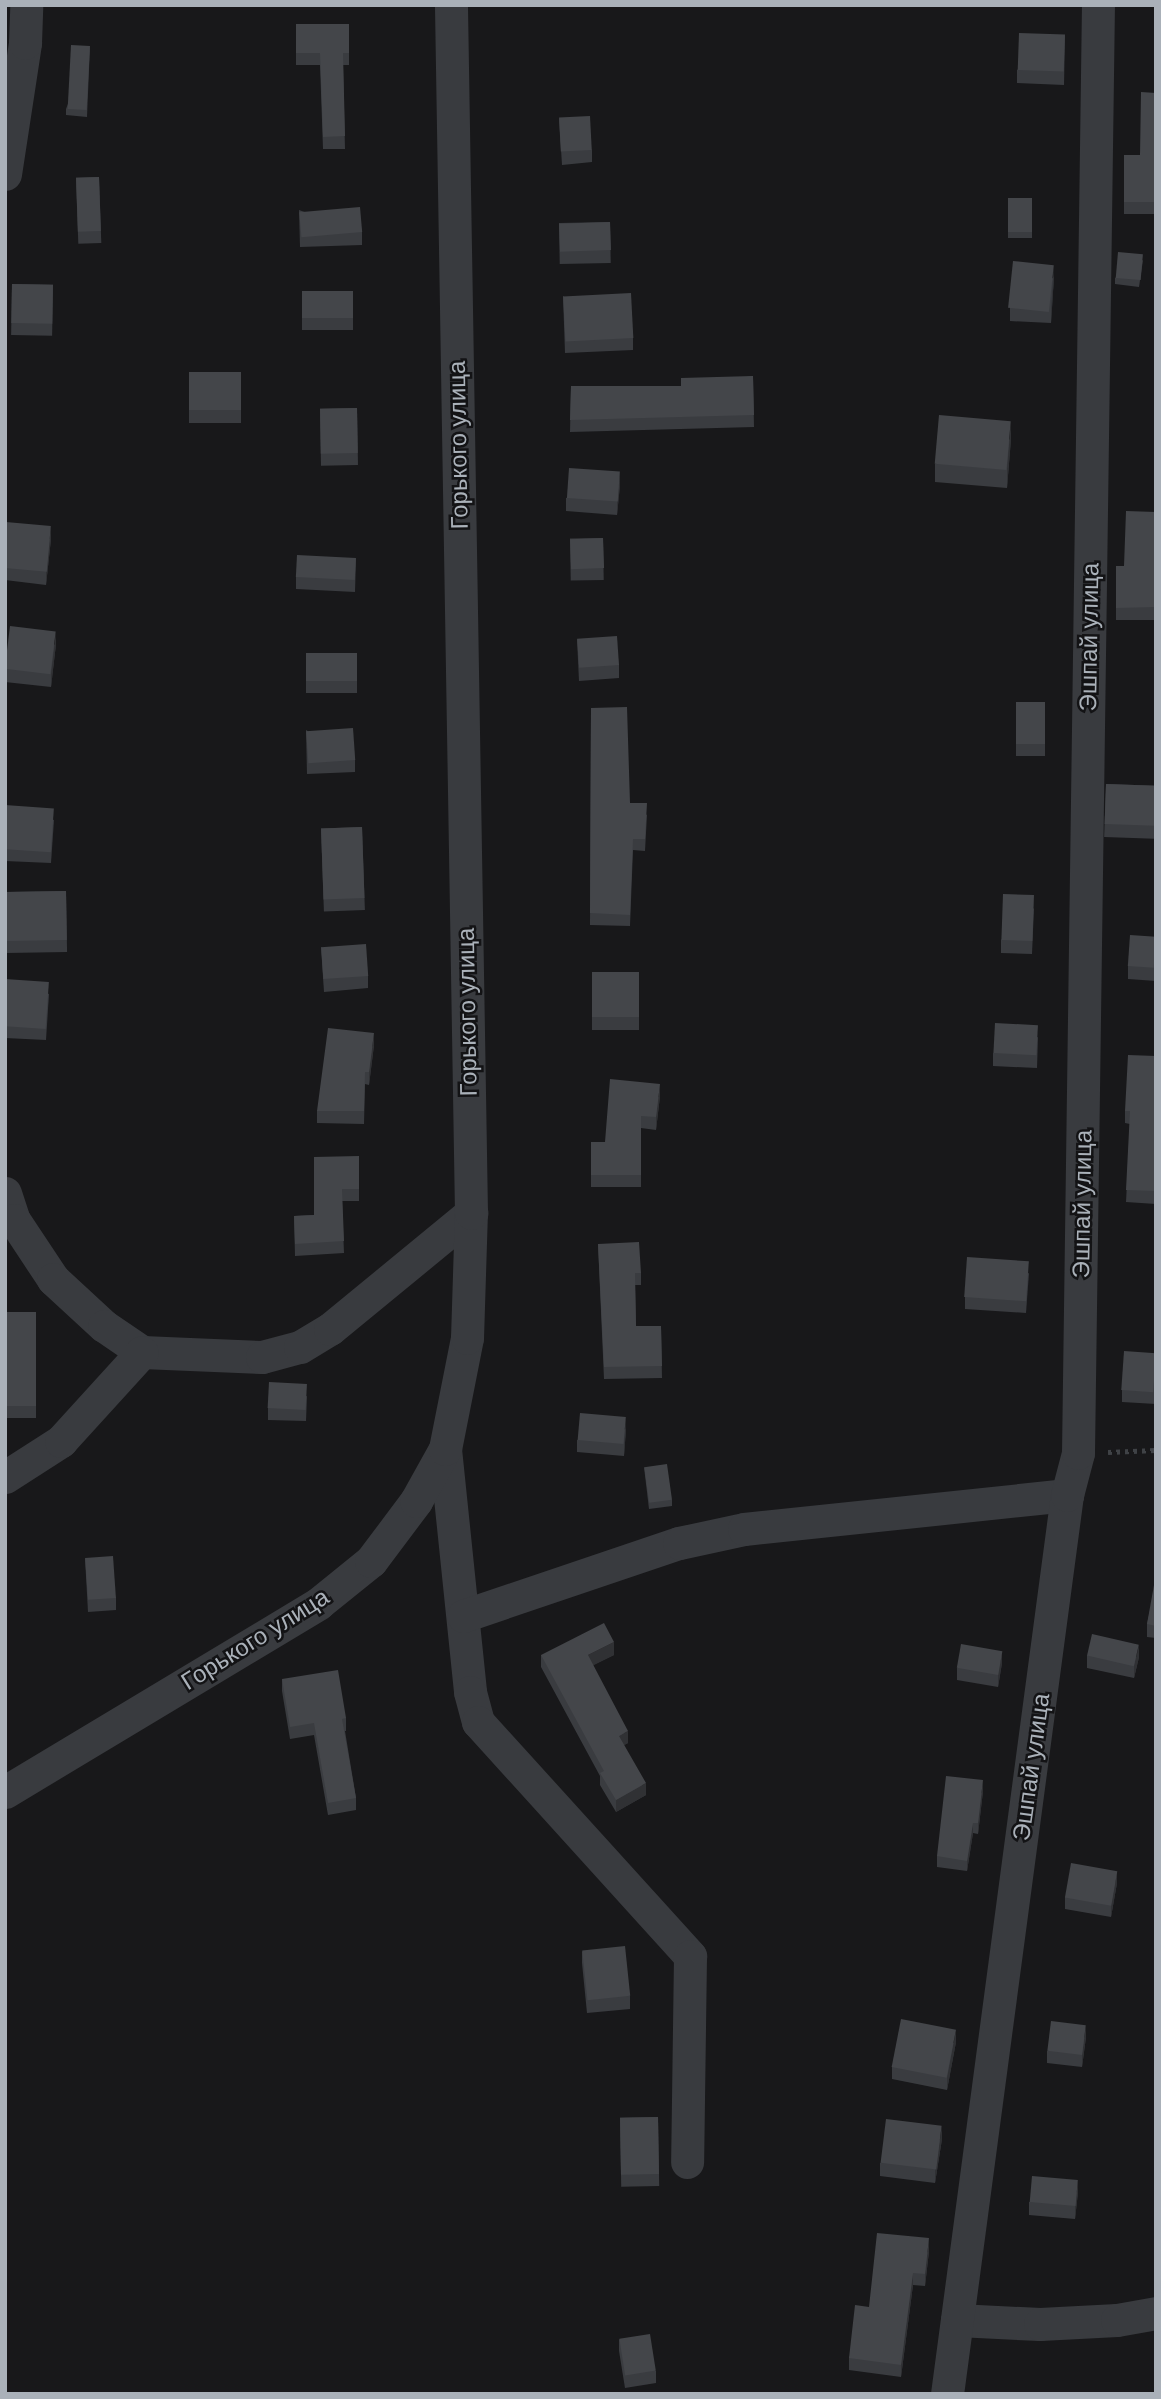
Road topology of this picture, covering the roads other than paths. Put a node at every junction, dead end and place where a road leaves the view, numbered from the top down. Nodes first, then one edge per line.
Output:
1 (26, 5) edge
2 (451, 5) edge
3 (1098, 5) edge
4 (5, 174) edge
5 (5, 1193) edge
6 (471, 1213) junction
7 (142, 1352) junction
8 (445, 1449) junction
9 (5, 1477) edge
10 (1068, 1495) junction
11 (463, 1616) junction
12 (5, 1792) edge
13 (687, 2162) dead end
14 (1156, 2313) edge
15 (957, 2320) junction
16 (947, 2394) edge

1 - 4 street
2 - 6 street, Горького улица
3 - 10 street, Эшпай улица
5 - 7 street
6 - 7 street
6 - 8 street, Горького улица
7 - 9 street
8 - 11 street
8 - 12 street, Горького улица
10 - 11 street
10 - 15 street, Эшпай улица
11 - 13 street
14 - 15 street
15 - 16 street, Эшпай улица

